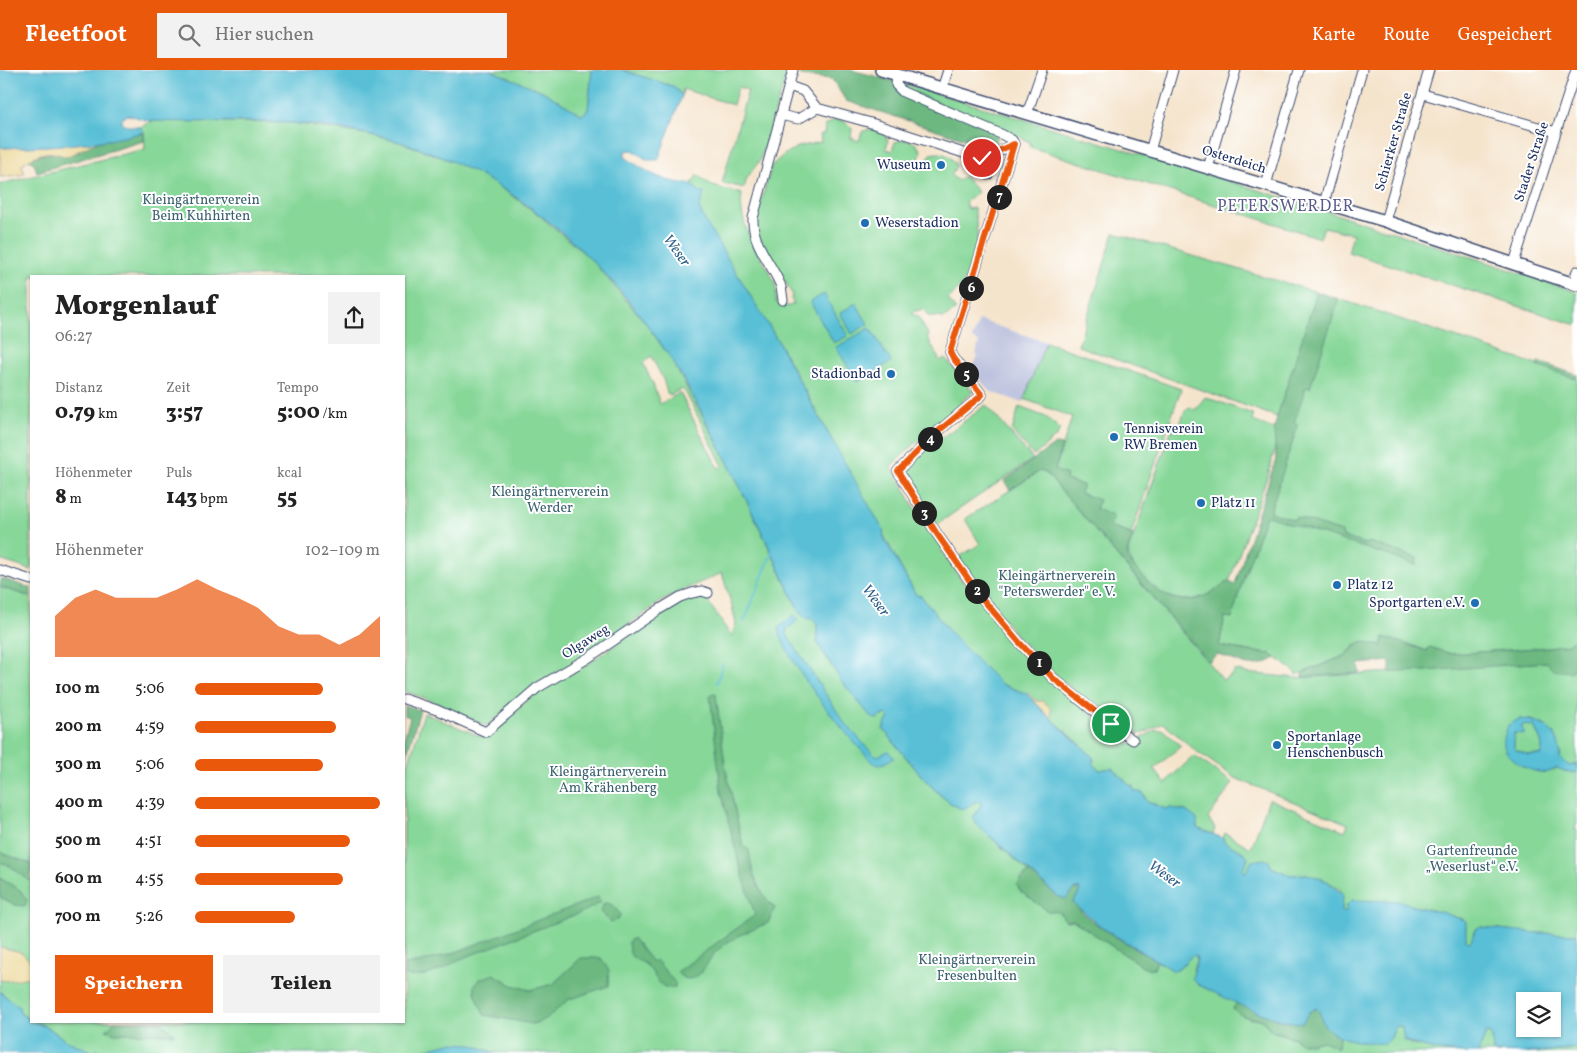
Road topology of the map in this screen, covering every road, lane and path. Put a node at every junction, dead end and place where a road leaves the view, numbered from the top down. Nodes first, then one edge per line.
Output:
1 (793, 70) edge
2 (883, 70) edge
3 (948, 70) edge
4 (1042, 70) edge
5 (1173, 70) edge
6 (1236, 70) edge
7 (1299, 70) edge
8 (1362, 70) edge
9 (1429, 70) edge
10 (1576, 70) edge
11 (896, 74) junction
12 (788, 86) junction
13 (942, 89) junction
14 (1423, 94) junction
15 (817, 108) junction
16 (780, 114) junction
17 (1027, 114) junction
18 (1556, 132) junction
19 (1014, 144) junction
20 (1150, 151) junction
21 (982, 158) junction
22 (1208, 168) junction
23 (988, 175) dead end
24 (1266, 185) junction
25 (1324, 203) junction
26 (1385, 222) junction
27 (1514, 263) junction
28 (1577, 271) edge
29 (1575, 284) edge
30 (783, 300) dead end
31 (0, 570) edge
32 (30, 580) edge
33 (708, 593) dead end
34 (405, 699) edge
35 (1133, 740) dead end

1 - 12 street
2 - 11 main road, Osterdeich
3 - 13 street
4 - 17 street
5 - 20 street
6 - 22 street
7 - 24 street
8 - 25 street
9 - 14 street, Schierker Straße
10 - 18 street, Stader Straße
11 - 13 main road, Osterdeich
11 - 19 street
12 - 15 street
12 - 16 street
13 - 17 main road, Osterdeich
14 - 18 street
14 - 26 street, Schierker Straße
15 - 16 street
15 - 21 street
16 - 30 street
17 - 20 main road, Osterdeich
18 - 27 street, Stader Straße
19 - 21 street
19 - 35 street
20 - 22 main road, Osterdeich
21 - 23 street
22 - 24 main road, Osterdeich
24 - 25 main road, Osterdeich
25 - 26 main road, Osterdeich
26 - 27 main road, Osterdeich
27 - 29 main road, Osterdeich
28 - 29 street
31 - 32 street
33 - 34 street, Olgaweg

